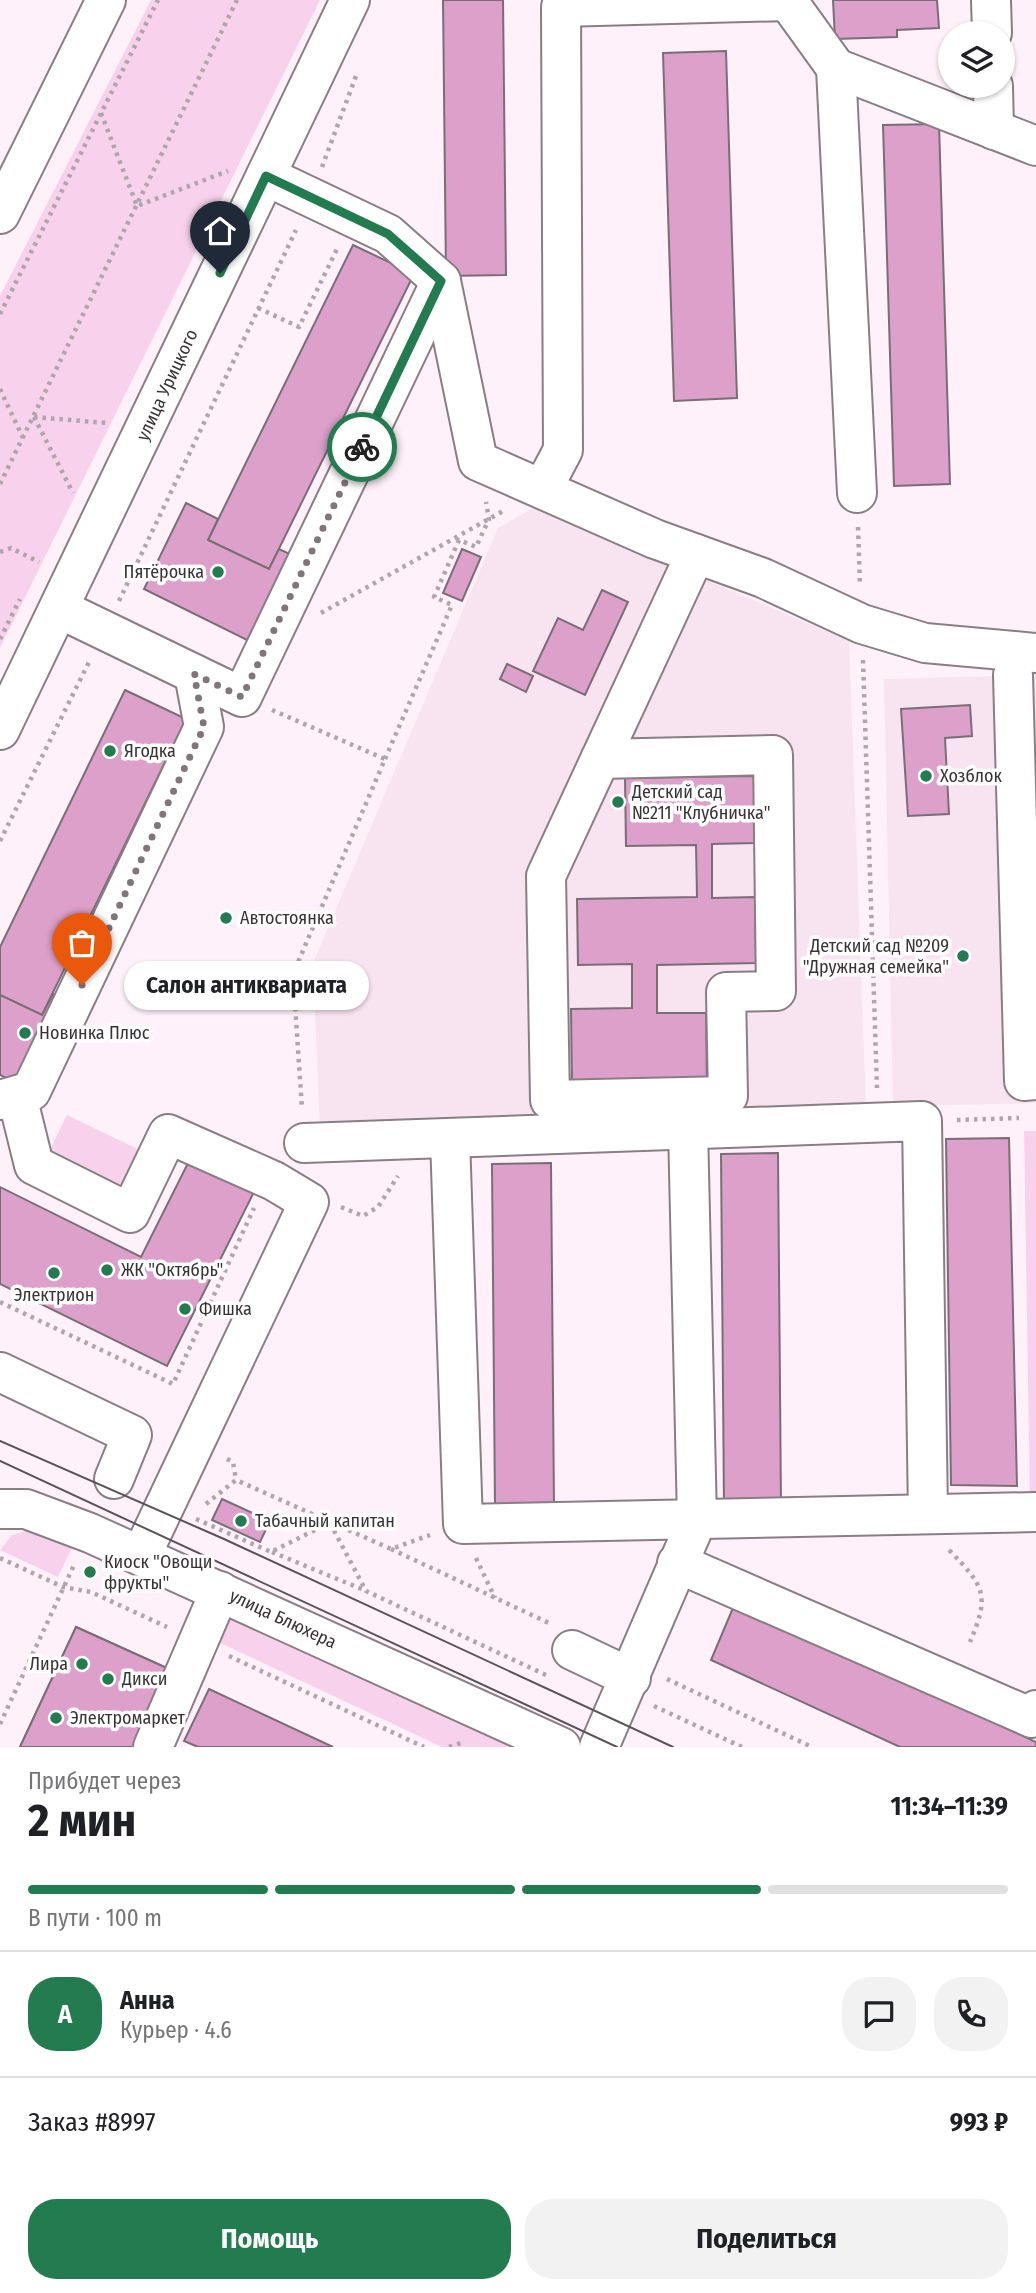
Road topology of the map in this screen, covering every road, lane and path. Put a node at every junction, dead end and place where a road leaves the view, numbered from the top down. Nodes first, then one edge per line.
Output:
1 (107, 0) edge
2 (158, 0) edge
3 (237, 0) edge
4 (350, 0) edge
5 (991, 0) edge
6 (787, 1) edge
7 (992, 21) edge
8 (359, 66) dead end
9 (836, 68) junction
10 (993, 98) edge
11 (101, 113) junction
12 (994, 130) junction
13 (1036, 146) edge
14 (266, 176) junction
15 (223, 184) dead end
16 (311, 197) junction
17 (137, 206) junction
18 (0, 214) edge
19 (341, 241) dead end
20 (441, 281) junction
21 (258, 308) junction
22 (0, 314) edge
23 (0, 389) edge
24 (113, 410) dead end
25 (33, 416) junction
26 (107, 423) junction
27 (101, 434) dead end
28 (23, 438) junction
29 (79, 481) dead end
30 (0, 484) edge
31 (543, 488) junction
32 (73, 493) junction
33 (857, 493) joint
34 (67, 504) dead end
35 (489, 519) junction
36 (45, 550) dead end
37 (0, 552) edge
38 (696, 554) junction
39 (60, 609) junction
40 (315, 617) dead end
41 (862, 624) junction
42 (105, 630) junction
43 (1025, 664) edge
44 (194, 674) junction
45 (242, 697) junction
46 (1025, 727) edge
47 (0, 730) edge
48 (600, 759) junction
49 (385, 760) junction
50 (0, 841) edge
51 (1036, 1080) edge
52 (8, 1098) edge
53 (1025, 1118) dead end
54 (878, 1121) junction
55 (922, 1121) junction
56 (688, 1127) junction
57 (443, 1138) junction
58 (304, 1143) joint
59 (258, 1200) dead end
60 (309, 1202) junction
61 (0, 1302) edge
62 (0, 1372) edge
63 (132, 1435) junction
64 (187, 1460) junction
65 (114, 1479) dead end
66 (0, 1509) edge
67 (1036, 1512) edge
68 (928, 1514) junction
69 (697, 1520) junction
70 (331, 1523) junction
71 (463, 1524) junction
72 (271, 1552) junction
73 (78, 1556) dead end
74 (141, 1556) junction
75 (677, 1563) junction
76 (220, 1591) junction
77 (366, 1591) junction
78 (970, 1643) dead end
79 (560, 1662) joint
80 (628, 1685) junction
81 (1036, 1710) edge
82 (0, 1724) edge
83 (153, 1747) edge
84 (561, 1747) edge
85 (599, 1747) edge
86 (742, 1747) edge

1 - 18 street
2 - 11 path
3 - 17 path
4 - 14 street, улица Урицкого
5 - 7 street
6 - 9 street
6 - 31 street
8 - 16 path
9 - 12 street
9 - 33 street
10 - 12 street
11 - 17 path
11 - 22 path
12 - 13 street
14 - 16 street
14 - 39 street, улица Урицкого
15 - 17 path
16 - 20 street
16 - 21 path
17 - 25 path
19 - 21 path
20 - 31 street
20 - 45 street
21 - 42 path
23 - 28 path
24 - 26 path
25 - 26 path
25 - 28 path
25 - 32 path
26 - 27 path
28 - 30 path
29 - 32 path
31 - 35 path
31 - 38 street
32 - 34 path
33 - 41 path
35 - 40 path
35 - 49 path
36 - 37 path
38 - 41 street
38 - 48 street
39 - 42 street
39 - 47 street, улица Урицкого
41 - 43 street
41 - 54 path
42 - 44 street
42 - 50 path
43 - 46 street
44 - 45 street
44 - 52 street
45 - 49 path
46 - 51 street
48 - 48 street
49 - 58 path
52 - 60 street
53 - 55 path
54 - 55 street
54 - 56 street
55 - 68 street
56 - 57 street
56 - 69 street
57 - 58 street
57 - 60 path
57 - 71 street
59 - 61 path
60 - 64 street
62 - 63 street
63 - 64 street
63 - 65 street
64 - 74 street
66 - 74 street, улица Блюхера
67 - 68 street
68 - 69 street
68 - 78 path
69 - 71 street
69 - 75 street
70 - 71 path
70 - 72 path
70 - 72 path
70 - 77 path
72 - 77 path
73 - 82 path
74 - 76 street, улица Блюхера
75 - 80 street
75 - 81 street
76 - 83 street
76 - 84 street, улица Блюхера
77 - 79 path
79 - 80 street
80 - 85 street
80 - 86 path

